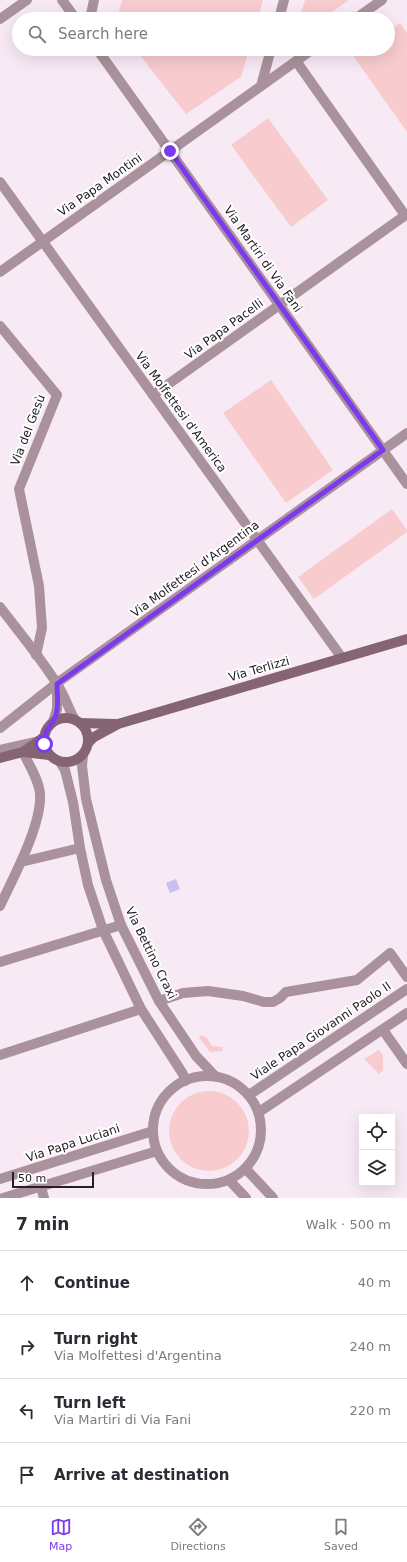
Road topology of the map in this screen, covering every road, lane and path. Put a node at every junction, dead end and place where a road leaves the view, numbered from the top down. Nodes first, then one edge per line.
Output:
1 (27, 0) edge
2 (62, 0) edge
3 (94, 0) edge
4 (284, 0) edge
5 (382, 0) edge
6 (71, 12) edge
7 (91, 12) edge
8 (280, 12) edge
9 (365, 12) edge
10 (0, 19) edge
11 (102, 56) edge
12 (269, 56) edge
13 (304, 56) edge
14 (296, 62) junction
15 (261, 86) junction
16 (170, 151) junction
17 (0, 182) edge
18 (406, 215) edge
19 (43, 242) junction
20 (0, 272) edge
21 (279, 305) junction
22 (0, 326) edge
23 (153, 395) junction
24 (407, 433) edge
25 (383, 450) junction
26 (407, 484) edge
27 (257, 540) junction
28 (0, 607) edge
29 (407, 639) edge
30 (36, 656) junction
31 (342, 658) junction
32 (57, 684) junction
33 (77, 721) junction
34 (54, 722) junction
35 (118, 724) junction
36 (0, 728) edge
37 (41, 739) junction
38 (88, 743) junction
39 (0, 750) edge
40 (23, 752) junction
41 (49, 755) junction
42 (83, 755) junction
43 (0, 758) edge
44 (60, 762) junction
45 (80, 848) junction
46 (21, 862) junction
47 (0, 906) edge
48 (121, 925) junction
49 (103, 930) junction
50 (0, 962) edge
51 (407, 977) edge
52 (407, 989) edge
53 (159, 1001) junction
54 (141, 1009) junction
55 (407, 1013) edge
56 (383, 1030) junction
57 (0, 1055) edge
58 (407, 1064) edge
59 (215, 1076) junction
60 (185, 1081) junction
61 (249, 1095) junction
62 (259, 1112) junction
63 (153, 1131) junction
64 (157, 1151) junction
65 (246, 1169) junction
66 (11, 1176) junction
67 (0, 1179) edge
68 (229, 1180) junction
69 (41, 1187) junction
70 (16, 1194) junction
71 (3, 1198) edge
72 (44, 1198) edge
73 (246, 1198) edge
74 (273, 1198) edge

1 - 10 street
2 - 6 street
3 - 7 street
4 - 8 street
5 - 9 street
11 - 16 street, Via Martiri di Via Fani
12 - 15 street
13 - 14 street, Via Papa Montini
14 - 15 street, Via Papa Montini
14 - 18 street
15 - 16 street, Via Papa Montini
16 - 19 street, Via Papa Montini
16 - 21 street, Via Martiri di Via Fani
17 - 19 street, Via Molfettesi d'America
18 - 21 street, Via Papa Pacelli
19 - 20 street, Via Papa Montini
19 - 23 street, Via Molfettesi d'America
21 - 23 street, Via Papa Pacelli
21 - 25 street, Via Martiri di Via Fani
22 - 30 street, Via del Gesù
23 - 27 street, Via Molfettesi d'America
24 - 25 street, Via Molfettesi d'Argentina
25 - 26 street, Via Martiri di Via Fani
25 - 27 street, Via Molfettesi d'Argentina
27 - 31 street, Via Molfettesi d'America
27 - 32 street, Via Molfettesi d'Argentina
28 - 30 street
29 - 31 main road, Via Terlizzi
30 - 32 street
31 - 35 main road, Via Terlizzi
32 - 33 street
32 - 34 street
32 - 36 street, Via Molfettesi d'Argentina
33 - 34 main road
33 - 35 main road, Via Terlizzi
33 - 38 main road
34 - 37 main road
35 - 38 main road, Via Terlizzi
37 - 39 street
37 - 40 main road
37 - 41 main road
38 - 42 main road
40 - 41 main road
40 - 43 main road
40 - 46 street
41 - 44 main road
42 - 44 main road
42 - 48 street, Via Bettino Craxi
44 - 45 street
45 - 46 street
45 - 49 street
46 - 47 street
48 - 49 street
48 - 53 street, Via Bettino Craxi
49 - 50 street
49 - 54 street
51 - 53 street
52 - 61 street, Viale Papa Giovanni Paolo II
53 - 59 street, Via Bettino Craxi
54 - 57 street
54 - 60 street
55 - 56 street
56 - 58 street
56 - 62 street
59 - 60 street
59 - 61 street
60 - 63 street
61 - 62 street
62 - 65 street
63 - 64 street
63 - 66 street, Via Papa Luciani
64 - 68 street
64 - 69 street
65 - 68 street
65 - 74 street
66 - 67 street, Via Papa Luciani
66 - 70 street
68 - 73 street
69 - 70 street
69 - 72 street
70 - 71 street

